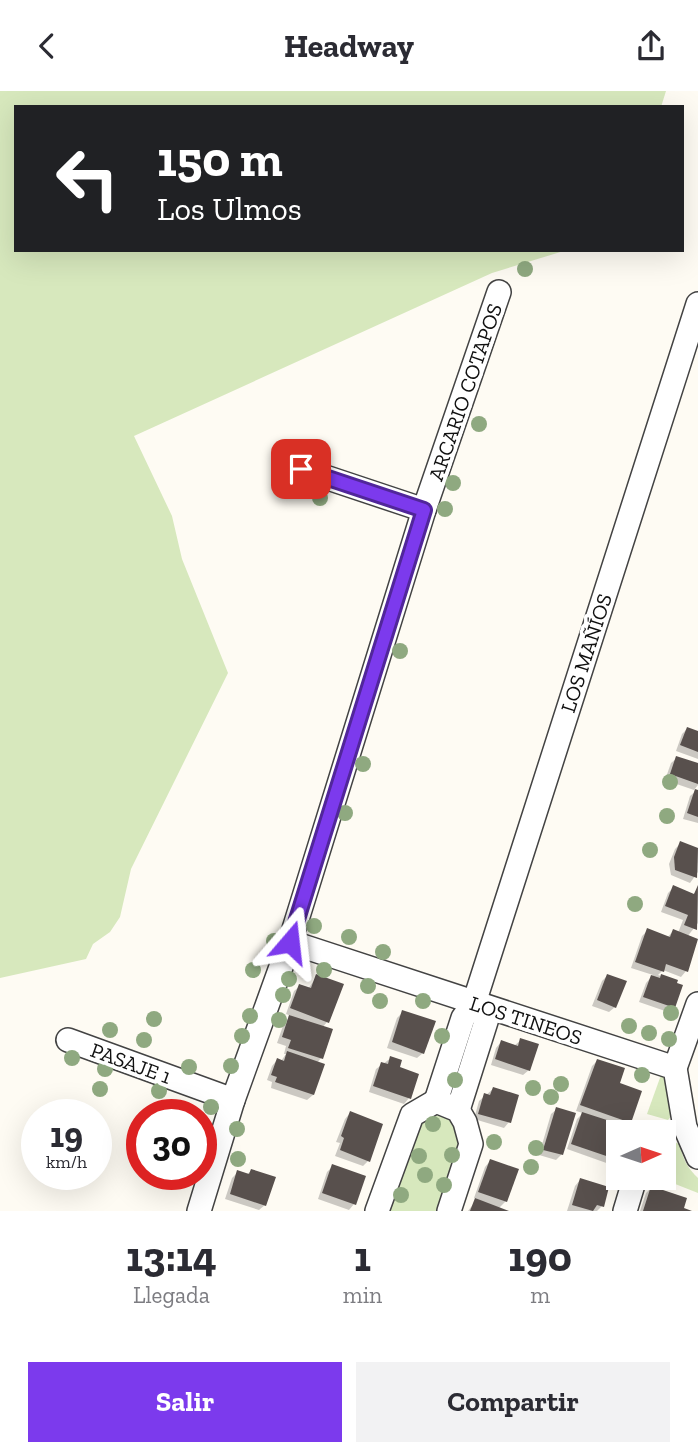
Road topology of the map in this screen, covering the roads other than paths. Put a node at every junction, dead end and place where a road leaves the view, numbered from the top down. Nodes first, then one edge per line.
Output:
1 (499, 292) dead end
2 (698, 304) edge
3 (301, 469) dead end
4 (424, 510) junction
5 (290, 942) junction
6 (698, 1004) edge
7 (482, 1006) junction
8 (68, 1040) dead end
9 (675, 1068) junction
10 (233, 1100) junction
11 (436, 1101) junction
12 (458, 1110) junction
13 (674, 1120) edge
14 (676, 1132) edge
15 (698, 1157) edge
16 (631, 1190) edge
17 (198, 1211) edge
18 (377, 1211) edge
19 (449, 1211) edge
20 (625, 1211) edge

1 - 4 street, ARCARIO COTAPOS
2 - 7 street, LOS MAÑÍOS
3 - 4 street
4 - 5 street, ARCARIO COTAPOS
5 - 7 street, LOS TINEOS
5 - 10 street, ARCARIO COTAPOS
6 - 9 street
7 - 9 street, LOS TINEOS
7 - 11 street
7 - 12 street
8 - 10 street, PASAJE 1
9 - 13 street
10 - 17 street, ARCARIO COTAPOS
11 - 12 street
11 - 18 street
12 - 19 street
14 - 15 street
16 - 20 street

